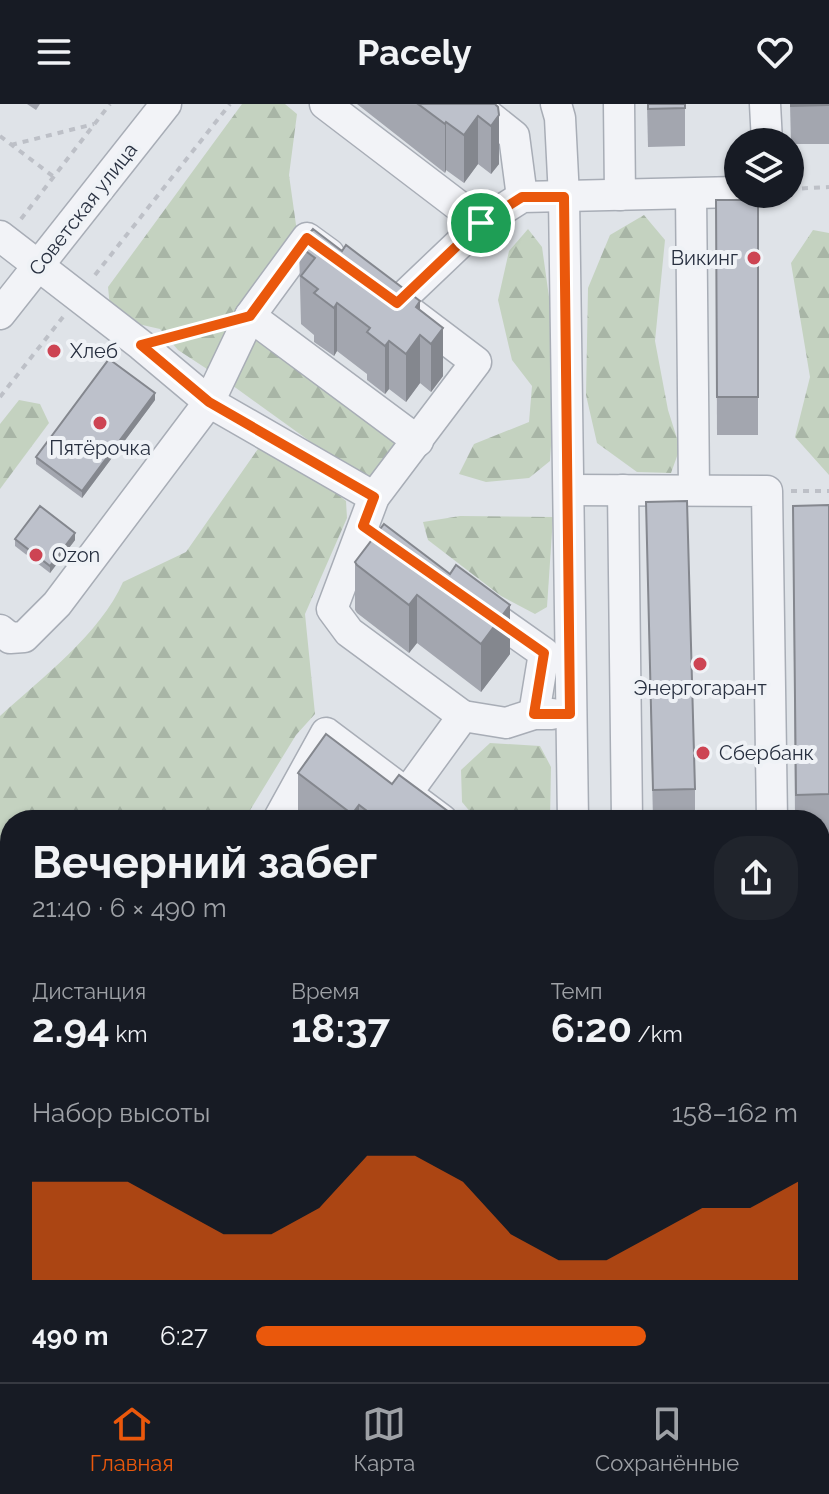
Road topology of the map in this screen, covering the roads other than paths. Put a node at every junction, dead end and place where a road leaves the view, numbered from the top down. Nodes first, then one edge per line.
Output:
1 (166, 104) edge
2 (325, 104) edge
3 (474, 104) edge
4 (556, 104) edge
5 (619, 104) edge
6 (765, 104) edge
7 (766, 128) edge
8 (724, 193) edge
9 (691, 194) junction
10 (620, 195) junction
11 (522, 197) junction
12 (564, 197) junction
13 (481, 223) junction
14 (9, 229) edge
15 (39, 266) junction
16 (346, 266) edge
17 (371, 284) edge
18 (397, 303) junction
19 (0, 314) edge
20 (250, 316) junction
21 (209, 402) junction
22 (418, 441) junction
23 (694, 489) junction
24 (569, 490) junction
25 (623, 490) junction
26 (374, 497) junction
27 (363, 526) junction
28 (388, 544) edge
29 (452, 589) edge
30 (0, 630) edge
31 (534, 714) junction
32 (570, 714) junction
33 (463, 716) junction
34 (407, 793) junction
35 (284, 810) edge
36 (429, 810) edge
37 (573, 810) edge
38 (627, 810) edge
39 (772, 810) edge

1 - 15 street, Советская улица
2 - 13 street
3 - 11 street
4 - 12 street
5 - 10 street
6 - 7 street
8 - 9 street
9 - 10 street
9 - 23 street
10 - 12 street
11 - 12 street
11 - 13 street
12 - 24 street
13 - 18 street
14 - 15 street
15 - 19 street, Советская улица
15 - 21 street
16 - 20 street
17 - 18 street
18 - 22 street
20 - 21 street
20 - 22 street
21 - 26 street
21 - 30 street
22 - 26 street
23 - 25 street
23 - 39 street
24 - 25 street
24 - 32 street
25 - 38 street
26 - 27 street
27 - 28 street
27 - 33 street
29 - 31 street
31 - 32 street
31 - 33 street
32 - 37 street
33 - 34 street
34 - 35 street
34 - 36 street

